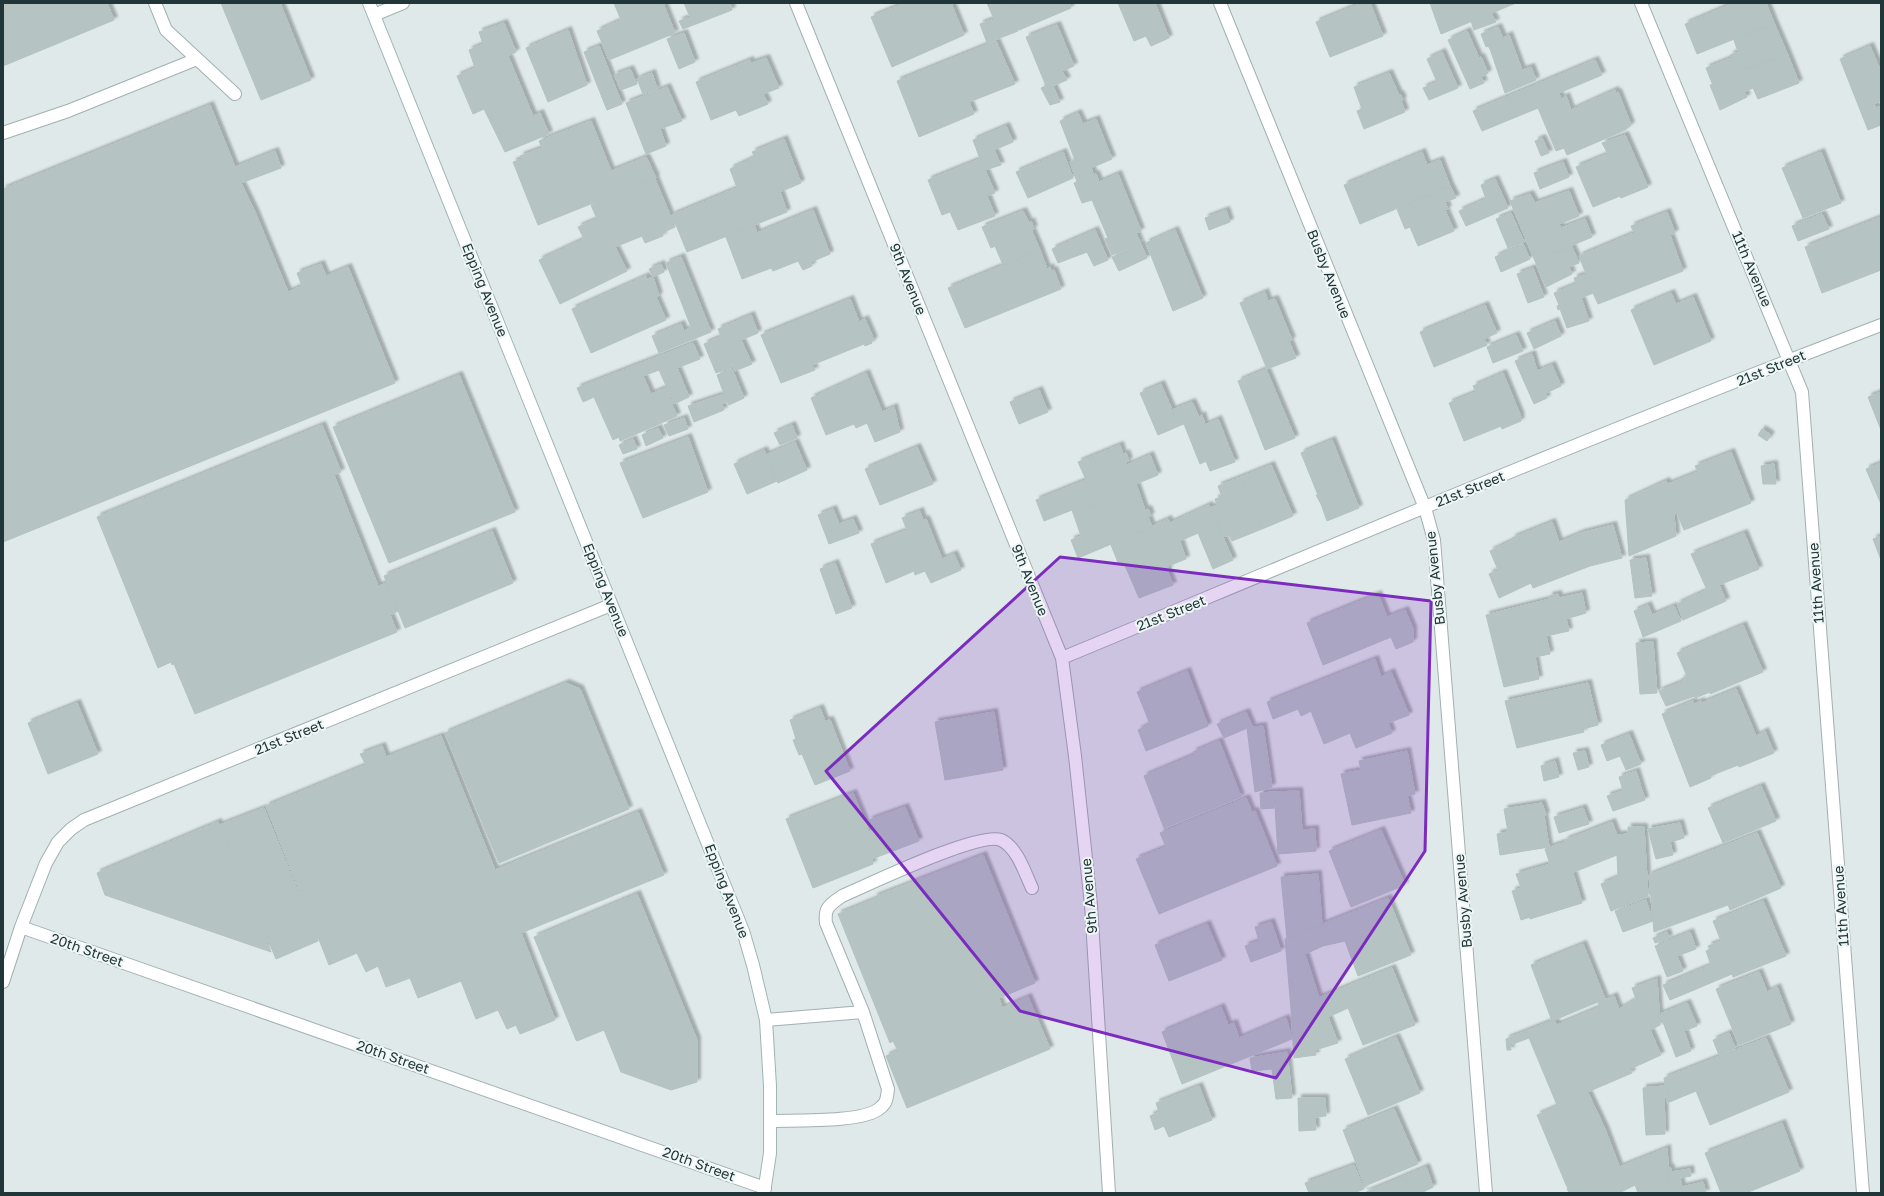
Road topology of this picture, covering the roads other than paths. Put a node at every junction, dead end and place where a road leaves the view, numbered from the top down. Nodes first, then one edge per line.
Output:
1 (155, 3) edge
2 (369, 3) edge
3 (403, 3) edge
4 (796, 3) edge
5 (1220, 3) edge
6 (1641, 3) edge
7 (374, 15) junction
8 (197, 59) junction
9 (235, 94) dead end
10 (3, 133) edge
11 (1881, 326) edge
12 (1789, 360) junction
13 (1425, 508) junction
14 (611, 605) junction
15 (1062, 658) junction
16 (1032, 888) dead end
17 (21, 927) junction
18 (7, 953) edge
19 (3, 982) edge
20 (863, 1012) junction
21 (766, 1020) junction
22 (770, 1121) junction
23 (764, 1190) edge
24 (1110, 1193) edge
25 (1486, 1193) edge
26 (1863, 1193) edge

1 - 8 street
2 - 7 street, Epping Avenue
3 - 7 street
4 - 15 street, 9th Avenue
5 - 13 street, Busby Avenue
6 - 12 street, 11th Avenue
7 - 14 street, Epping Avenue
8 - 9 street
8 - 10 street
11 - 12 street, 21st Street
12 - 13 street, 21st Street
12 - 26 street, 11th Avenue
13 - 15 street, 21st Street
13 - 25 street, Busby Avenue
14 - 17 street, 21st Street
14 - 21 street, Epping Avenue
15 - 24 street, 9th Avenue
16 - 20 street
17 - 18 street, 21st Street
17 - 23 street, 20th Street
18 - 19 street, 21st Street
20 - 21 street
20 - 22 street
21 - 22 street, Epping Avenue
22 - 23 street, Epping Avenue

